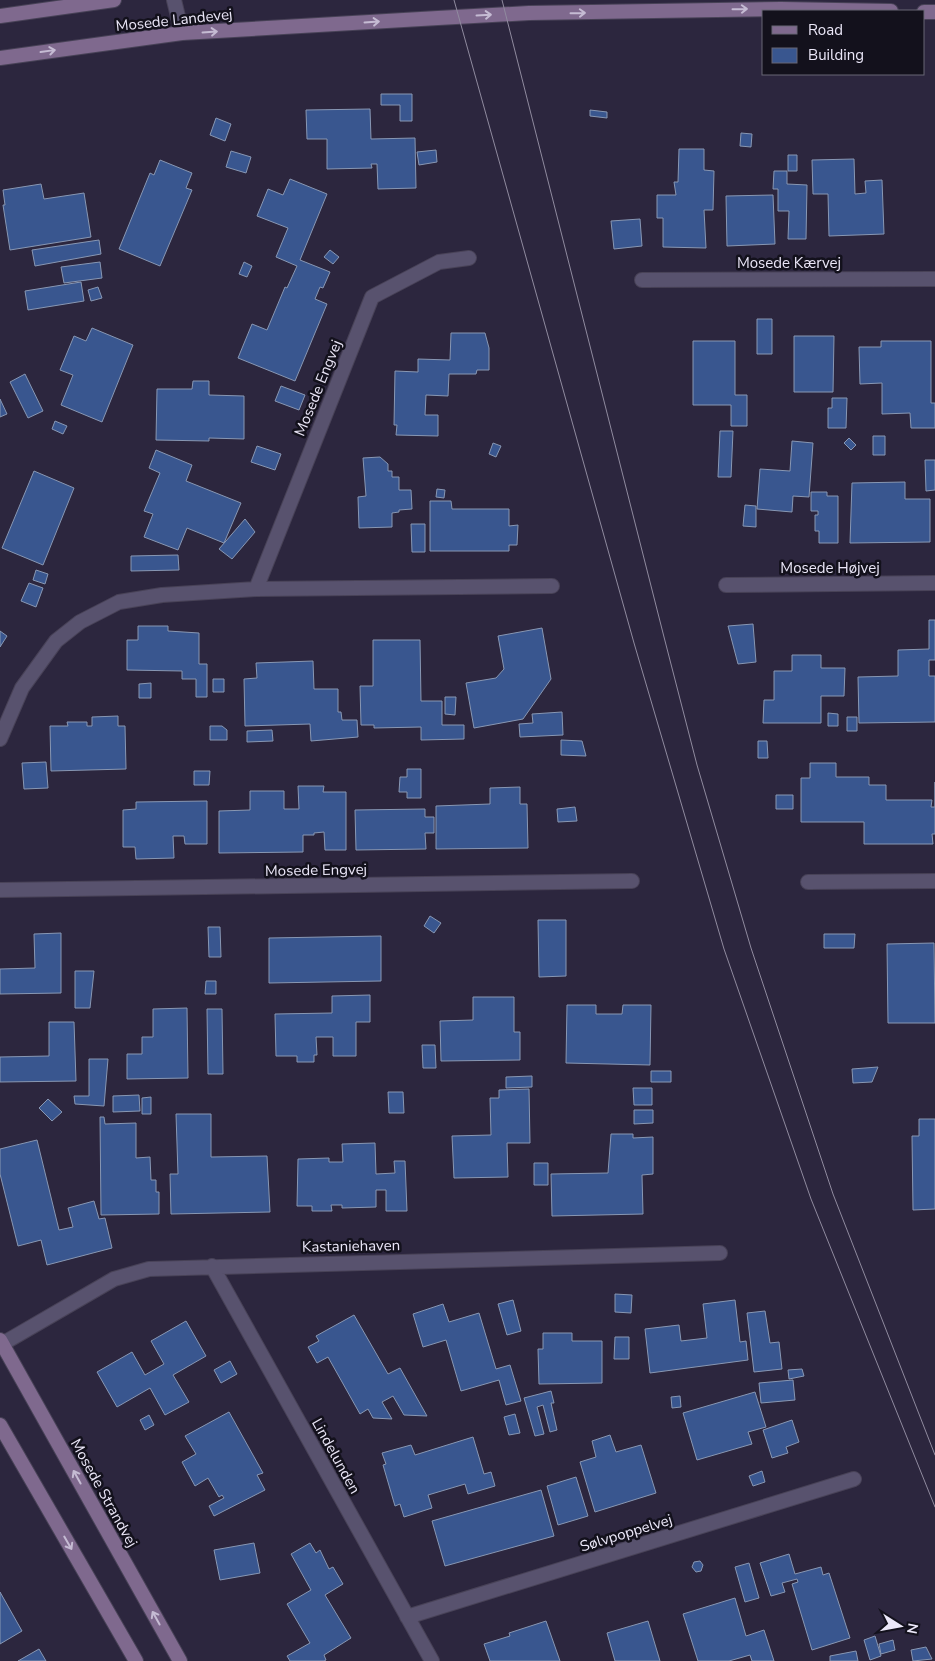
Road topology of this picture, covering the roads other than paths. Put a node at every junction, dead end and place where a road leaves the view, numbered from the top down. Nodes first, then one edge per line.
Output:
1 (114, 0) edge
2 (174, 0) edge
3 (836, 10) edge
4 (0, 16) edge
5 (182, 34) junction
6 (0, 58) edge
7 (469, 258) dead end
8 (935, 279) edge
9 (642, 280) dead end
10 (935, 583) edge
11 (726, 585) dead end
12 (552, 586) dead end
13 (256, 589) junction
14 (0, 739) edge
15 (632, 881) dead end
16 (935, 881) edge
17 (808, 882) dead end
18 (0, 890) edge
19 (720, 1253) dead end
20 (212, 1266) junction
21 (1, 1342) edge
22 (0, 1425) edge
23 (854, 1478) dead end
24 (407, 1617) junction
25 (136, 1661) edge
26 (180, 1661) edge
27 (432, 1661) edge

1 - 4 main road, Mosede Landevej
2 - 5 street
5 -> 3 main road, Mosede Landevej
6 -> 5 main road, Mosede Landevej
7 - 13 street, Mosede Engvej
8 - 9 street, Mosede Kærvej
10 - 11 street, Mosede Højvej
12 - 13 street
13 - 14 street
15 - 18 street, Mosede Engvej
16 - 17 street
19 - 20 street, Kastaniehaven
20 - 21 street, Kastaniehaven
20 - 24 street, Lindelunden
26 -> 21 main road, Mosede Strandvej
22 -> 25 main road
23 - 24 street, Sølvpoppelvej
24 - 27 street, Lindelunden

